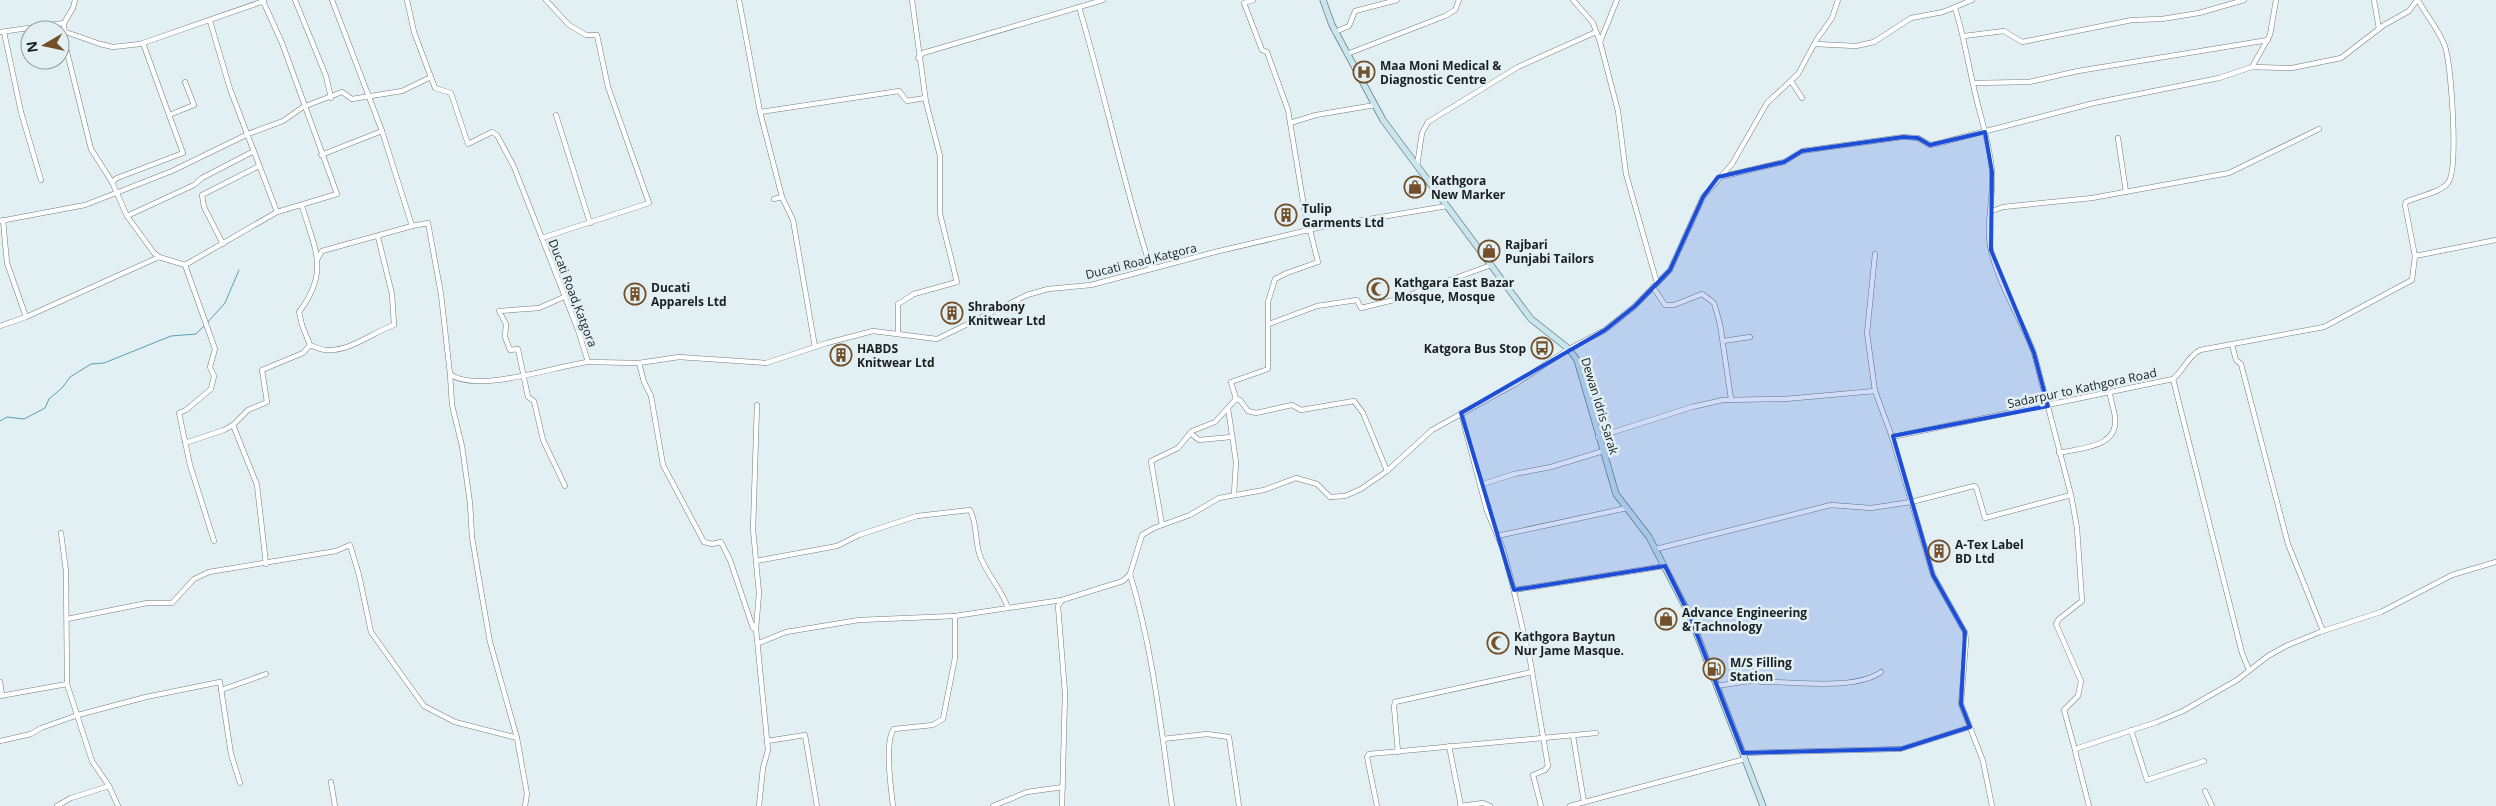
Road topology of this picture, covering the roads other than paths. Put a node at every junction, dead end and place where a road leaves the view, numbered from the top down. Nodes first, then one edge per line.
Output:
1 (75, 0) edge
2 (295, 0) edge
3 (332, 0) edge
4 (407, 0) edge
5 (546, 0) edge
6 (739, 0) edge
7 (912, 0) edge
8 (1103, 0) edge
9 (1252, 0) edge
10 (1323, 0) edge
11 (1397, 0) edge
12 (1459, 0) edge
13 (1573, 0) edge
14 (1617, 0) edge
15 (1838, 0) edge
16 (1972, 0) edge
17 (2244, 0) edge
18 (2276, 0) edge
19 (2374, 0) edge
20 (2418, 0) edge
21 (264, 1) edge
22 (1079, 7) junction
23 (1955, 8) junction
24 (66, 20) edge
25 (210, 21) junction
26 (20, 29) edge
27 (2379, 29) junction
28 (2, 32) edge
29 (1335, 32) junction
30 (1596, 32) junction
31 (70, 33) edge
32 (1964, 36) junction
33 (2268, 40) junction
34 (1600, 42) junction
35 (143, 43) junction
36 (1815, 44) junction
37 (1347, 54) junction
38 (918, 58) junction
39 (70, 60) edge
40 (2252, 67) junction
41 (431, 77) junction
42 (1791, 81) junction
43 (185, 82) dead end
44 (1973, 83) junction
45 (368, 96) junction
46 (331, 98) junction
47 (925, 98) junction
48 (1802, 98) dead end
49 (1375, 105) junction
50 (303, 107) junction
51 (760, 112) junction
52 (169, 115) junction
53 (556, 115) dead end
54 (1290, 122) junction
55 (2319, 129) dead end
56 (382, 131) junction
57 (1985, 132) junction
58 (248, 134) junction
59 (2118, 138) dead end
60 (254, 151) junction
61 (321, 155) junction
62 (259, 166) junction
63 (1417, 166) junction
64 (1718, 177) junction
65 (40, 180) dead end
66 (112, 182) junction
67 (2126, 192) junction
68 (116, 194) junction
69 (782, 197) junction
70 (774, 199) dead end
71 (302, 206) junction
72 (1447, 206) junction
73 (1992, 211) junction
74 (277, 212) junction
75 (128, 216) junction
76 (1, 220) edge
77 (590, 223) junction
78 (412, 226) junction
79 (1309, 230) junction
80 (378, 237) junction
81 (542, 238) junction
82 (2496, 240) edge
83 (223, 244) junction
84 (1874, 254) dead end
85 (2415, 256) junction
86 (159, 257) junction
87 (317, 260) junction
88 (1491, 265) junction
89 (185, 266) junction
90 (1151, 269) junction
91 (1655, 285) junction
92 (564, 296) junction
93 (26, 317) junction
94 (1269, 324) junction
95 (0, 326) edge
96 (898, 334) junction
97 (1750, 337) dead end
98 (1723, 341) junction
99 (310, 345) junction
100 (2232, 345) junction
101 (815, 347) junction
102 (1569, 348) junction
103 (588, 362) junction
104 (639, 362) junction
105 (450, 374) junction
106 (522, 377) junction
107 (2172, 379) junction
108 (1875, 391) junction
109 (2110, 394) junction
110 (1236, 399) junction
111 (1731, 399) junction
112 (757, 405) dead end
113 (2048, 406) junction
114 (1228, 408) junction
115 (1461, 413) junction
116 (233, 425) junction
117 (1190, 433) junction
118 (1231, 437) junction
119 (1598, 437) junction
120 (1892, 437) junction
121 (185, 443) junction
122 (1603, 451) junction
123 (2058, 453) junction
124 (1387, 470) junction
125 (1480, 485) junction
126 (565, 486) dead end
127 (1234, 494) junction
128 (2071, 495) junction
129 (1911, 502) junction
130 (1626, 508) junction
131 (1162, 525) junction
132 (61, 533) dead end
133 (1497, 536) junction
134 (214, 541) dead end
135 (1656, 549) junction
136 (756, 561) junction
137 (2496, 562) edge
138 (266, 564) junction
139 (1665, 566) junction
140 (1130, 574) junction
141 (1514, 590) junction
142 (1062, 600) junction
143 (1008, 608) junction
144 (955, 616) junction
145 (67, 619) junction
146 (756, 629) junction
147 (2323, 631) junction
148 (759, 643) junction
149 (2249, 670) junction
150 (1532, 672) junction
151 (1880, 672) dead end
152 (266, 674) dead end
153 (0, 682) edge
154 (67, 684) junction
155 (1716, 686) junction
156 (221, 690) junction
157 (1, 695) edge
158 (78, 716) junction
159 (1970, 727) junction
160 (2131, 730) junction
161 (1596, 733) dead end
162 (1573, 736) junction
163 (517, 738) junction
164 (1544, 738) junction
165 (1163, 739) junction
166 (0, 741) edge
167 (767, 741) junction
168 (1449, 746) junction
169 (2075, 750) junction
170 (1398, 752) junction
171 (1744, 756) junction
172 (2204, 761) dead end
173 (330, 782) dead end
174 (240, 783) dead end
175 (109, 786) junction
176 (1063, 787) junction
177 (2205, 791) dead end
178 (1584, 802) junction
179 (57, 806) edge
180 (118, 806) edge
181 (335, 806) edge
182 (525, 806) edge
183 (759, 806) edge
184 (817, 806) edge
185 (893, 806) edge
186 (993, 806) edge
187 (1062, 806) edge
188 (1172, 806) edge
189 (1239, 806) edge
190 (1377, 806) edge
191 (1461, 806) edge
192 (1490, 806) edge
193 (1541, 806) edge
194 (1570, 806) edge
195 (1763, 806) edge
196 (1992, 806) edge
197 (2089, 806) edge
198 (2212, 806) edge

1 - 24 street
2 - 46 street
3 - 45 street
4 - 41 street
5 - 77 street
6 - 51 street
7 - 38 street
8 - 22 street
9 - 54 street
10 - 29 main road, Dewan Idris Sarak
11 - 29 street
12 - 37 street
13 - 30 street
14 - 34 street
15 - 36 street
16 - 23 street
17 - 32 street
18 - 33 street
19 - 27 street
20 - 27 street
20 - 85 street, Sadarpur to Kathgora Road
21 - 25 street
21 - 50 street
22 - 38 street
22 - 90 street
23 - 32 street
23 - 36 street
25 - 35 street
25 - 58 street
26 - 28 street
27 - 40 street
28 - 65 street
29 - 37 main road, Dewan Idris Sarak
30 - 34 street
30 - 63 street
31 - 35 street
32 - 44 street
33 - 40 street
33 - 44 street
34 - 91 street
35 - 52 street
36 - 42 street
37 - 49 main road, Dewan Idris Sarak
38 - 47 street
39 - 66 street
40 - 57 street
41 - 45 street
41 - 81 street, Ducati Road,Katgora
42 - 48 street
42 - 64 street
43 - 52 street
44 - 57 street
45 - 46 street
45 - 56 street
46 - 50 street
47 - 51 street
47 - 96 street
49 - 54 street
49 - 63 main road, Dewan Idris Sarak
50 - 58 street
50 - 61 street
51 - 69 street
52 - 66 street
53 - 77 street
54 - 79 street
55 - 67 street
56 - 61 street
56 - 78 street
57 - 64 street
57 - 73 street
58 - 60 street
58 - 68 street
59 - 67 street
60 - 62 street
60 - 75 street
61 - 71 street
62 - 74 street
62 - 83 street
63 - 72 main road, Dewan Idris Sarak
64 - 91 street
66 - 68 street
67 - 73 street
68 - 75 street
68 - 76 street
69 - 70 street
69 - 101 street
71 - 74 street
71 - 87 street
72 - 79 street, Ducati Road,Katgora
72 - 88 main road, Dewan Idris Sarak
73 - 113 street
74 - 83 street
75 - 86 street
76 - 93 street
77 - 81 street
78 - 80 street
78 - 105 street
79 - 90 street, Ducati Road,Katgora
79 - 94 street
80 - 87 street
80 - 99 street
81 - 92 street, Ducati Road,Katgora
82 - 85 street
83 - 89 street
84 - 108 street
85 - 100 street, Sadarpur to Kathgora Road
86 - 89 street
86 - 93 street
87 - 99 street
88 - 94 street
88 - 102 main road, Dewan Idris Sarak
89 - 121 street
90 - 96 street, Ducati Road,Katgora
91 - 98 street
91 - 102 street
92 - 103 street, Ducati Road,Katgora
92 - 106 street
93 - 95 street
94 - 110 street
96 - 101 street, Ducati Road,Katgora
97 - 98 street
98 - 111 street
99 - 116 street
100 - 107 street, Sadarpur to Kathgora Road
100 - 147 street
101 - 104 street, Ducati Road,Katgora
102 - 115 street
102 - 119 main road, Dewan Idris Sarak
103 - 104 street, Ducati Road,Katgora
103 - 106 street
104 - 146 street
105 - 106 street
105 - 163 street
106 - 126 street
107 - 109 street, Sadarpur to Kathgora Road
107 - 149 street
108 - 111 street
108 - 120 street
109 - 113 street, Sadarpur to Kathgora Road
109 - 123 street
110 - 114 street
110 - 124 street
111 - 119 street
112 - 136 street
113 - 120 street, Sadarpur to Kathgora Road
113 - 123 street
114 - 117 street
114 - 118 street
115 - 124 street
115 - 125 street
116 - 121 street
116 - 138 street
117 - 118 street
117 - 131 street
118 - 127 street
119 - 122 main road, Dewan Idris Sarak
120 - 129 street
121 - 134 street
122 - 125 street
122 - 130 main road, Dewan Idris Sarak
123 - 128 street
124 - 127 street
125 - 133 street
127 - 131 street
128 - 129 street
128 - 169 street
129 - 135 street
129 - 159 street
130 - 133 street
130 - 135 main road, Dewan Idris Sarak
131 - 140 street
132 - 145 street
133 - 141 street
135 - 139 main road, Dewan Idris Sarak
136 - 143 street
136 - 146 street
137 - 147 street
138 - 145 street
138 - 163 street
139 - 141 street
139 - 155 main road, Dewan Idris Sarak
140 - 142 street
140 - 165 street
141 - 150 street
142 - 143 street
142 - 176 street
143 - 144 street
144 - 148 street
144 - 185 street
145 - 154 street
146 - 148 street
147 - 149 street
148 - 167 street
149 - 160 street
150 - 164 street
150 - 170 street
151 - 155 street
152 - 156 street
153 - 157 street
154 - 157 street
154 - 158 street
155 - 171 main road, Dewan Idris Sarak
156 - 158 street
156 - 174 street
158 - 166 street
158 - 175 street
159 - 171 street
159 - 196 street
160 - 169 street
160 - 172 street
161 - 162 street
162 - 164 street
162 - 178 street
163 - 182 street
164 - 168 street
164 - 193 street
165 - 188 street
165 - 189 street
167 - 183 street
167 - 184 street
168 - 170 street
168 - 191 street
169 - 197 street
170 - 190 street
171 - 178 street
171 - 195 main road, Dewan Idris Sarak
173 - 181 street
175 - 179 street
175 - 180 street
176 - 186 street
176 - 187 street
177 - 198 street
178 - 194 street
191 - 192 street

